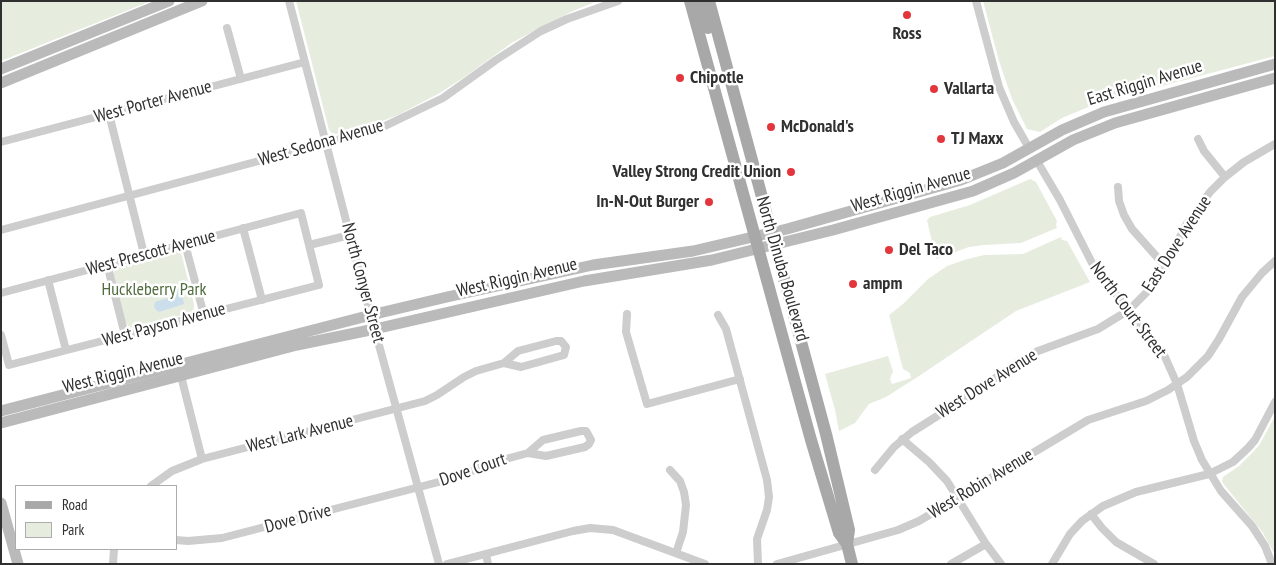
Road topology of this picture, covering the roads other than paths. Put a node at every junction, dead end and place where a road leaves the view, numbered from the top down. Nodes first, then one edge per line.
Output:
1 (169, 1) edge
2 (188, 1) edge
3 (202, 1) edge
4 (289, 1) edge
5 (618, 1) edge
6 (690, 1) edge
7 (700, 1) edge
8 (710, 1) edge
9 (976, 1) edge
10 (147, 24) junction
11 (227, 28) dead end
12 (722, 52) junction
13 (305, 62) junction
14 (1275, 64) edge
15 (1, 69) edge
16 (241, 78) junction
17 (1275, 78) edge
18 (1, 83) edge
19 (1132, 102) junction
20 (109, 114) junction
21 (1198, 139) dead end
22 (1, 142) edge
23 (326, 143) junction
24 (1275, 144) edge
25 (1030, 148) junction
26 (1036, 161) junction
27 (1225, 176) junction
28 (1118, 187) dead end
29 (130, 196) junction
30 (944, 200) junction
31 (243, 228) junction
32 (1, 230) edge
33 (771, 233) junction
34 (350, 235) junction
35 (756, 243) junction
36 (185, 244) junction
37 (309, 245) junction
38 (774, 246) junction
39 (144, 254) junction
40 (1275, 261) edge
41 (107, 264) junction
42 (1166, 266) junction
43 (555, 272) junction
44 (48, 280) junction
45 (1, 293) edge
46 (262, 300) junction
47 (490, 302) junction
48 (1129, 310) junction
49 (627, 314) dead end
50 (204, 315) junction
51 (371, 315) junction
52 (718, 315) dead end
53 (375, 329) junction
54 (1, 335) edge
55 (125, 335) junction
56 (66, 350) junction
57 (504, 363) junction
58 (181, 376) junction
59 (740, 379) junction
60 (1177, 384) junction
61 (1275, 402) edge
62 (397, 409) junction
63 (1, 411) edge
64 (1, 423) edge
65 (902, 439) junction
66 (528, 453) junction
67 (202, 459) junction
68 (670, 470) dead end
69 (875, 470) dead end
70 (1210, 474) junction
71 (152, 485) edge
72 (418, 487) junction
73 (958, 498) junction
74 (1, 503) edge
75 (1091, 514) junction
76 (178, 540) edge
77 (847, 544) junction
78 (986, 544) junction
79 (114, 550) edge
80 (676, 553) junction
81 (486, 554) junction
82 (18, 564) edge
83 (113, 564) edge
84 (439, 564) edge
85 (447, 564) edge
86 (488, 564) edge
87 (705, 564) edge
88 (758, 564) edge
89 (777, 564) edge
90 (852, 564) edge
91 (951, 564) edge
92 (1001, 564) edge
93 (1052, 564) edge
94 (1154, 564) edge
95 (1272, 564) edge

1 - 15 main road
2 - 10 main road
3 - 10 main road
4 - 13 street, North Conyer Street
5 - 23 street, West Sedona Avenue
6 - 35 main road, North Dinuba Boulevard
7 - 12 main road
8 - 12 main road, North Dinuba Boulevard
9 - 25 street
10 - 18 main road
11 - 16 street
12 - 33 main road, North Dinuba Boulevard
13 - 16 street, West Porter Avenue
13 - 23 street, North Conyer Street
14 - 19 main road, East Riggin Avenue
16 - 20 street, West Porter Avenue
17 - 26 main road, East Riggin Avenue
19 - 25 main road, East Riggin Avenue
19 - 26 main road
20 - 22 street, West Porter Avenue
20 - 29 street
21 - 27 street
23 - 29 street, West Sedona Avenue
23 - 34 street, North Conyer Street
24 - 27 street, East Dove Avenue
25 - 30 main road
25 - 33 main road, West Riggin Avenue
26 - 30 main road, West Riggin Avenue
26 - 48 street, North Court Street
27 - 42 street, East Dove Avenue
28 - 42 street
29 - 32 street, West Sedona Avenue
29 - 39 street
30 - 38 main road, West Riggin Avenue
31 - 36 street, West Prescott Avenue
31 - 37 street, West Prescott Avenue
31 - 46 street
33 - 35 main road, West Riggin Avenue
33 - 38 main road, North Dinuba Boulevard
34 - 37 street
34 - 51 street, North Conyer Street
35 - 38 main road, West Riggin Avenue
35 - 43 main road, West Riggin Avenue
35 - 47 main road, West Riggin Avenue
35 - 77 main road, North Dinuba Boulevard
36 - 39 street, West Prescott Avenue
36 - 50 street
37 - 46 street, West Payson Avenue
38 - 77 main road, North Dinuba Boulevard
39 - 41 street, West Prescott Avenue
40 - 60 street, West Robin Avenue
41 - 44 street, West Prescott Avenue
41 - 55 street
42 - 48 street, East Dove Avenue
43 - 47 main road
43 - 51 main road, West Riggin Avenue
44 - 45 street, West Prescott Avenue
44 - 56 street
46 - 50 street, West Payson Avenue
47 - 53 main road, West Riggin Avenue
48 - 60 street, North Court Street
48 - 65 street, West Dove Avenue
49 - 59 street
50 - 55 street, West Payson Avenue
51 - 53 street, North Conyer Street
51 - 63 main road, West Riggin Avenue
52 - 59 street
53 - 58 main road, West Riggin Avenue
53 - 62 street, North Conyer Street
54 - 56 street, West Payson Avenue
55 - 56 street, West Payson Avenue
57 - 57 street
57 - 62 street, West Lark Avenue
58 - 64 main road, West Riggin Avenue
58 - 67 street
59 - 88 street
60 - 70 street, North Court Street
60 - 73 street, West Robin Avenue
61 - 70 street
62 - 67 street, West Lark Avenue
62 - 72 street, North Conyer Street
65 - 69 street, West Dove Avenue
65 - 73 street
66 - 66 street, Dove Court
66 - 72 street, Dove Court
67 - 71 street, West Lark Avenue
68 - 80 street
70 - 75 street
70 - 95 street, North Court Street
72 - 76 street, Dove Drive
72 - 84 street, North Conyer Street
73 - 77 street, West Robin Avenue
73 - 78 street
74 - 82 main road
75 - 93 street
75 - 94 street
77 - 89 street, West Robin Avenue
77 - 90 main road, North Dinuba Boulevard
78 - 91 street
78 - 92 street
79 - 83 street
80 - 81 street
80 - 87 street
81 - 85 street
81 - 86 street

